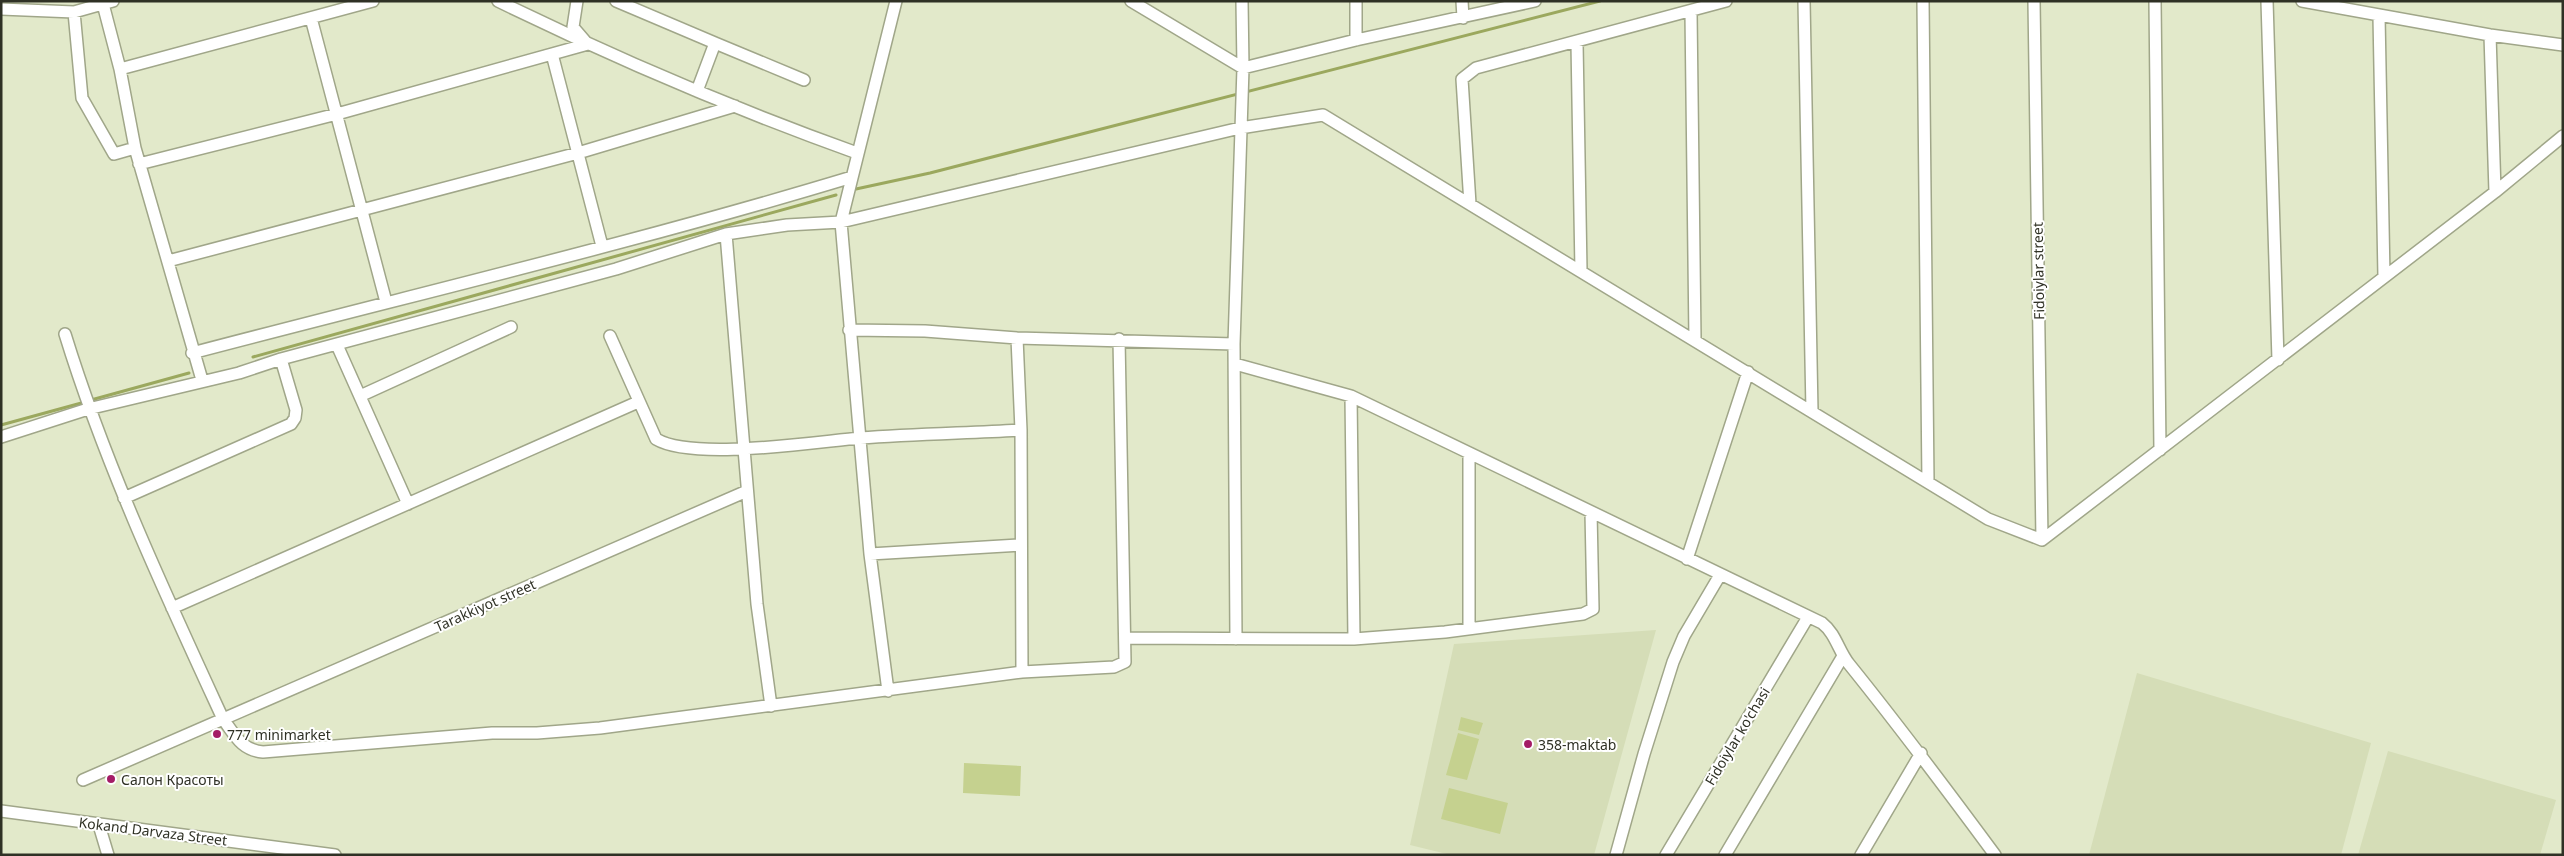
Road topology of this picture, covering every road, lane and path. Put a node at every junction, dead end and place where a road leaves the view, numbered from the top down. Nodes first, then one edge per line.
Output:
1 (373, 1) edge
2 (498, 1) edge
3 (577, 1) edge
4 (616, 1) edge
5 (896, 1) edge
6 (1131, 1) edge
7 (1242, 1) edge
8 (1356, 1) edge
9 (1462, 1) edge
10 (1535, 1) edge
11 (1726, 1) edge
12 (1804, 1) edge
13 (1922, 1) edge
14 (2034, 1) edge
15 (2155, 1) edge
16 (2267, 1) edge
17 (2302, 1) edge
18 (108, 3) edge
19 (1, 9) edge
20 (74, 12) junction
21 (1691, 12) junction
22 (2379, 16) junction
23 (311, 18) junction
24 (1462, 18) junction
25 (2490, 36) junction
26 (1356, 40) junction
27 (1577, 42) junction
28 (715, 43) junction
29 (588, 44) junction
30 (2563, 45) edge
31 (552, 54) junction
32 (1243, 68) junction
33 (120, 69) junction
34 (804, 80) dead end
35 (697, 91) junction
36 (735, 106) junction
37 (337, 114) junction
38 (1240, 128) junction
39 (2563, 136) edge
40 (135, 148) junction
41 (578, 153) junction
42 (857, 153) junction
43 (139, 164) junction
44 (852, 177) junction
45 (2495, 192) junction
46 (1470, 204) junction
47 (362, 208) junction
48 (841, 222) junction
49 (726, 234) junction
50 (602, 246) junction
51 (168, 261) junction
52 (1581, 271) junction
53 (2384, 277) junction
54 (386, 302) junction
55 (511, 328) dead end
56 (848, 330) junction
57 (65, 334) dead end
58 (610, 336) dead end
59 (1017, 338) junction
60 (1119, 339) junction
61 (1695, 340) junction
62 (1234, 344) junction
63 (337, 345) junction
64 (192, 353) junction
65 (281, 359) junction
66 (2278, 360) junction
67 (1235, 364) junction
68 (1748, 372) junction
69 (202, 380) junction
70 (360, 396) junction
71 (1351, 396) junction
72 (638, 402) junction
73 (88, 409) junction
74 (1812, 411) junction
75 (1021, 430) junction
76 (1, 437) edge
77 (861, 438) junction
78 (744, 449) junction
79 (2160, 450) junction
80 (1469, 454) junction
81 (1928, 482) junction
82 (747, 491) junction
83 (124, 498) junction
84 (408, 504) junction
85 (1591, 512) junction
86 (2042, 540) junction
87 (1020, 545) junction
88 (870, 554) junction
89 (1687, 559) junction
90 (1720, 575) junction
91 (172, 608) junction
92 (1808, 617) junction
93 (1469, 628) junction
94 (1125, 638) junction
95 (1236, 639) junction
96 (1354, 639) junction
97 (1843, 656) junction
98 (1022, 672) junction
99 (888, 691) junction
100 (771, 706) junction
101 (222, 719) junction
102 (1921, 753) junction
103 (83, 780) dead end
104 (1, 811) edge
105 (99, 825) junction
106 (108, 855) edge
107 (335, 855) edge
108 (1616, 855) edge
109 (1666, 855) edge
110 (1726, 855) edge
111 (1861, 855) edge
112 (1994, 855) edge

1 - 23 street
2 - 29 street
3 - 29 street
4 - 28 street
5 - 42 street
6 - 32 street
7 - 32 street
8 - 26 street
9 - 24 street
10 - 24 street
11 - 21 street
12 - 74 street
13 - 81 street
14 - 86 street, Fidoiylar street
15 - 79 street
16 - 66 street
17 - 22 street
18 - 20 street
18 - 33 street
19 - 20 street
20 - 40 street
21 - 27 street
21 - 61 street
22 - 25 street
22 - 53 street
23 - 33 street
23 - 37 street
24 - 26 street
25 - 30 street
25 - 45 street
26 - 32 street
27 - 46 street
27 - 52 street
28 - 34 street
28 - 35 street
29 - 31 street
29 - 35 street
31 - 37 street
31 - 41 street
32 - 38 street
33 - 40 street
35 - 36 street
36 - 41 street
36 - 42 street
37 - 43 street
37 - 47 street
38 - 46 street
38 - 48 street
38 - 62 street
39 - 45 street
40 - 43 street
41 - 47 street
41 - 50 street
42 - 44 street
43 - 51 street
44 - 48 street
44 - 50 street
45 - 53 street
46 - 52 street
47 - 51 street
47 - 54 street
48 - 49 street
48 - 56 street
49 - 63 street
49 - 78 street
50 - 54 street
51 - 64 street
52 - 61 street
53 - 66 street
54 - 64 street
55 - 70 street
56 - 59 street
56 - 77 street
57 - 73 street
58 - 72 street
59 - 60 street
59 - 75 street
60 - 62 street
60 - 94 street
61 - 68 street
62 - 67 street
63 - 65 street
63 - 70 street
64 - 69 street
65 - 69 street
65 - 83 street
66 - 79 street
67 - 71 street
67 - 95 street
68 - 74 street
68 - 89 street
69 - 73 street
70 - 84 street
71 - 80 street
71 - 96 street
72 - 78 street
72 - 84 street
73 - 76 street
73 - 83 street
74 - 81 street
75 - 77 street
75 - 87 street
77 - 78 street
77 - 88 street
78 - 82 street
79 - 86 street
80 - 85 street
80 - 93 street
81 - 86 street
82 - 100 street
82 - 101 street, Tarakkiyot street
83 - 91 street
84 - 91 street
85 - 89 street
85 - 93 street
87 - 88 street
87 - 98 street
88 - 99 street
89 - 90 street
90 - 92 street
90 - 108 street
91 - 101 street
92 - 97 street
92 - 109 street, Fidoiylar ko'chasi
93 - 96 street
94 - 95 street
94 - 98 street
95 - 96 street
97 - 102 street
97 - 110 street
98 - 99 street
99 - 100 street
100 - 101 street
101 - 103 street, Tarakkiyot street
102 - 111 street
102 - 112 street
104 - 105 street, Kokand Darvaza Street
105 - 106 street
105 - 107 street, Kokand Darvaza Street

